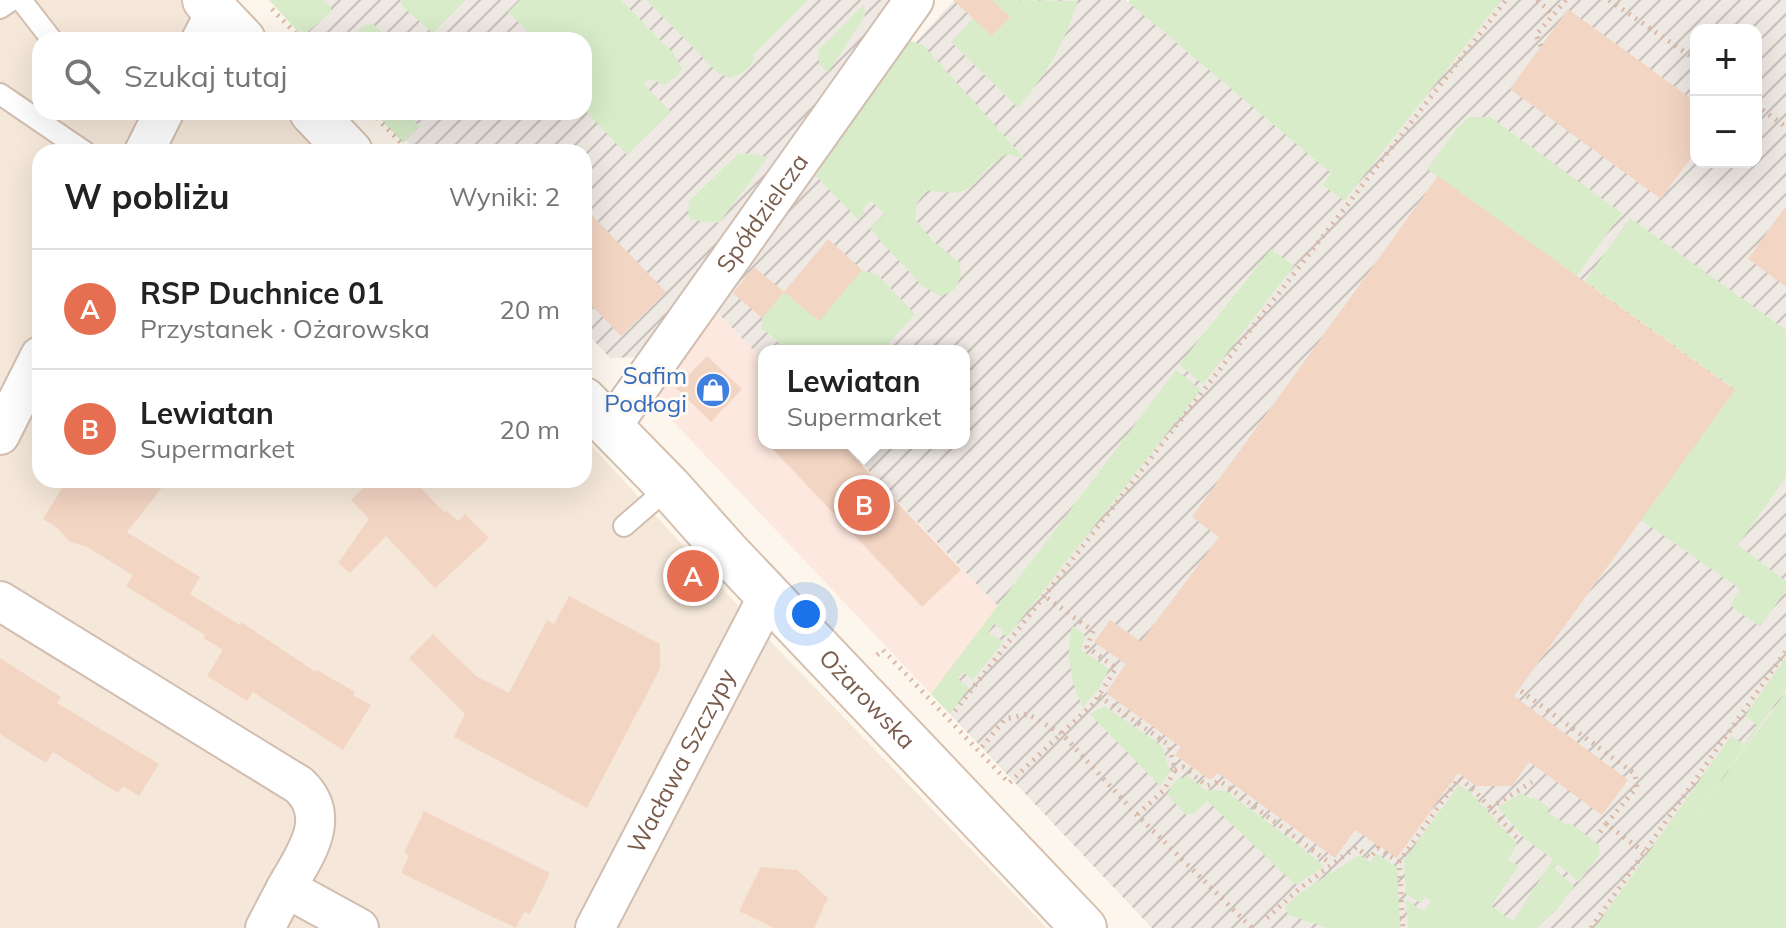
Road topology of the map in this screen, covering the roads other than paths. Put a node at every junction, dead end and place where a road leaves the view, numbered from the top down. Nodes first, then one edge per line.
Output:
1 (12, 0) edge
2 (21, 0) edge
3 (914, 0) edge
4 (0, 8) edge
5 (46, 32) edge
6 (0, 94) edge
7 (32, 116) edge
8 (38, 120) edge
9 (160, 120) edge
10 (320, 120) edge
11 (73, 144) edge
12 (148, 144) edge
13 (342, 144) edge
14 (32, 372) edge
15 (598, 414) edge
16 (0, 435) edge
17 (669, 487) junction
18 (624, 526) dead end
19 (768, 596) junction
20 (0, 601) edge
21 (286, 888) junction
22 (265, 928) edge
23 (359, 928) edge
24 (595, 928) edge
25 (1084, 928) edge

1 - 4 lane
2 - 5 lane
3 - 15 street, Spółdzielcza
6 - 7 lane
8 - 11 lane
9 - 12 street
10 - 13 main road
14 - 16 street
15 - 17 main road, Ożarowska
17 - 18 lane
17 - 19 main road, Ożarowska
19 - 24 street, Wacława Szczypy
19 - 25 main road, Ożarowska
20 - 21 street
21 - 22 street
21 - 23 street

